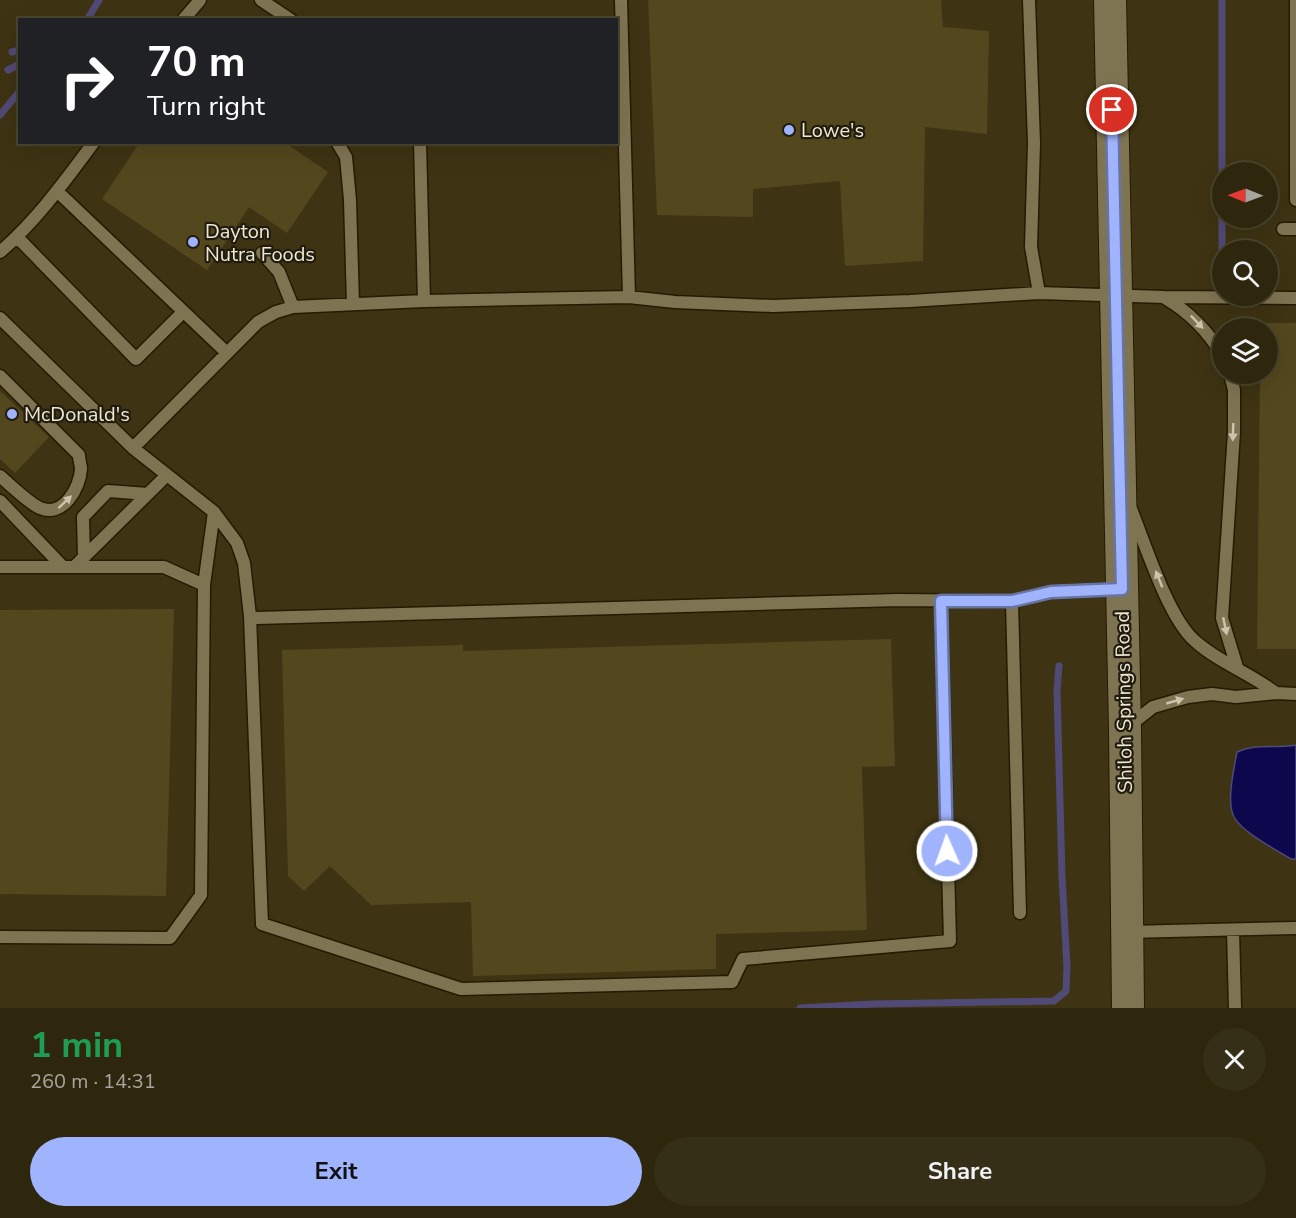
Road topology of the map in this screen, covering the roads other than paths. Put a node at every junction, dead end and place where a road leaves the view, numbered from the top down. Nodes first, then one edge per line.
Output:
1 (200, 0) edge
2 (261, 0) edge
3 (621, 0) edge
4 (1029, 0) edge
5 (1110, 0) edge
6 (1296, 0) edge
7 (185, 18) edge
8 (288, 18) edge
9 (92, 144) edge
10 (338, 144) edge
11 (420, 144) edge
12 (57, 191) junction
13 (1296, 200) edge
14 (17, 237) junction
15 (0, 252) edge
16 (262, 252) dead end
17 (1039, 293) junction
18 (1116, 296) junction
19 (629, 297) junction
20 (1164, 297) junction
21 (1296, 298) edge
22 (424, 301) junction
23 (353, 304) junction
24 (293, 307) junction
25 (183, 312) junction
26 (0, 318) edge
27 (1212, 339) edge
28 (227, 353) junction
29 (0, 376) edge
30 (1232, 384) edge
31 (133, 448) junction
32 (167, 475) junction
33 (0, 476) edge
34 (1119, 477) junction
35 (148, 494) junction
36 (0, 501) edge
37 (214, 512) junction
38 (84, 557) junction
39 (0, 567) edge
40 (68, 567) junction
41 (204, 585) junction
42 (1122, 589) junction
43 (941, 601) junction
44 (1012, 601) junction
45 (250, 616) junction
46 (1237, 667) junction
47 (1276, 693) junction
48 (1296, 694) edge
49 (1125, 729) junction
50 (1020, 913) dead end
51 (1296, 928) edge
52 (1233, 930) junction
53 (1126, 932) junction
54 (0, 937) edge
55 (1128, 1008) edge
56 (1235, 1008) edge

1 - 7 lane
2 - 8 lane
3 - 19 lane
4 - 17 lane
5 - 18 street, Shiloh Springs Road
6 - 13 lane
9 - 12 lane
10 - 23 lane
11 - 22 lane
12 - 14 lane
12 - 25 lane
14 - 15 lane
14 - 25 lane
16 - 24 lane
17 - 18 lane
17 - 19 lane
18 - 20 lane
18 - 34 street, Shiloh Springs Road
19 - 22 lane
20 - 21 lane
20 -> 27 lane
22 - 23 lane
23 - 24 lane
24 - 28 lane
25 - 28 lane
26 - 31 lane
28 - 31 lane
33 -> 29 lane
30 -> 46 lane
31 - 32 lane
32 - 35 lane
32 - 37 lane
34 - 42 street, Shiloh Springs Road
46 -> 34 lane
35 - 38 lane
35 - 38 lane
36 - 40 lane
37 - 41 lane
37 - 45 lane
38 - 40 lane
39 - 40 lane
40 - 41 lane
41 - 54 lane
42 - 44 lane
42 - 49 street, Shiloh Springs Road
43 - 44 lane
43 - 45 lane
43 - 45 lane
44 - 50 lane
46 - 47 lane
47 - 48 lane
49 -> 47 lane
49 - 53 street, Shiloh Springs Road
51 - 52 lane
52 - 53 lane
52 - 56 lane
53 - 55 street, Shiloh Springs Road

